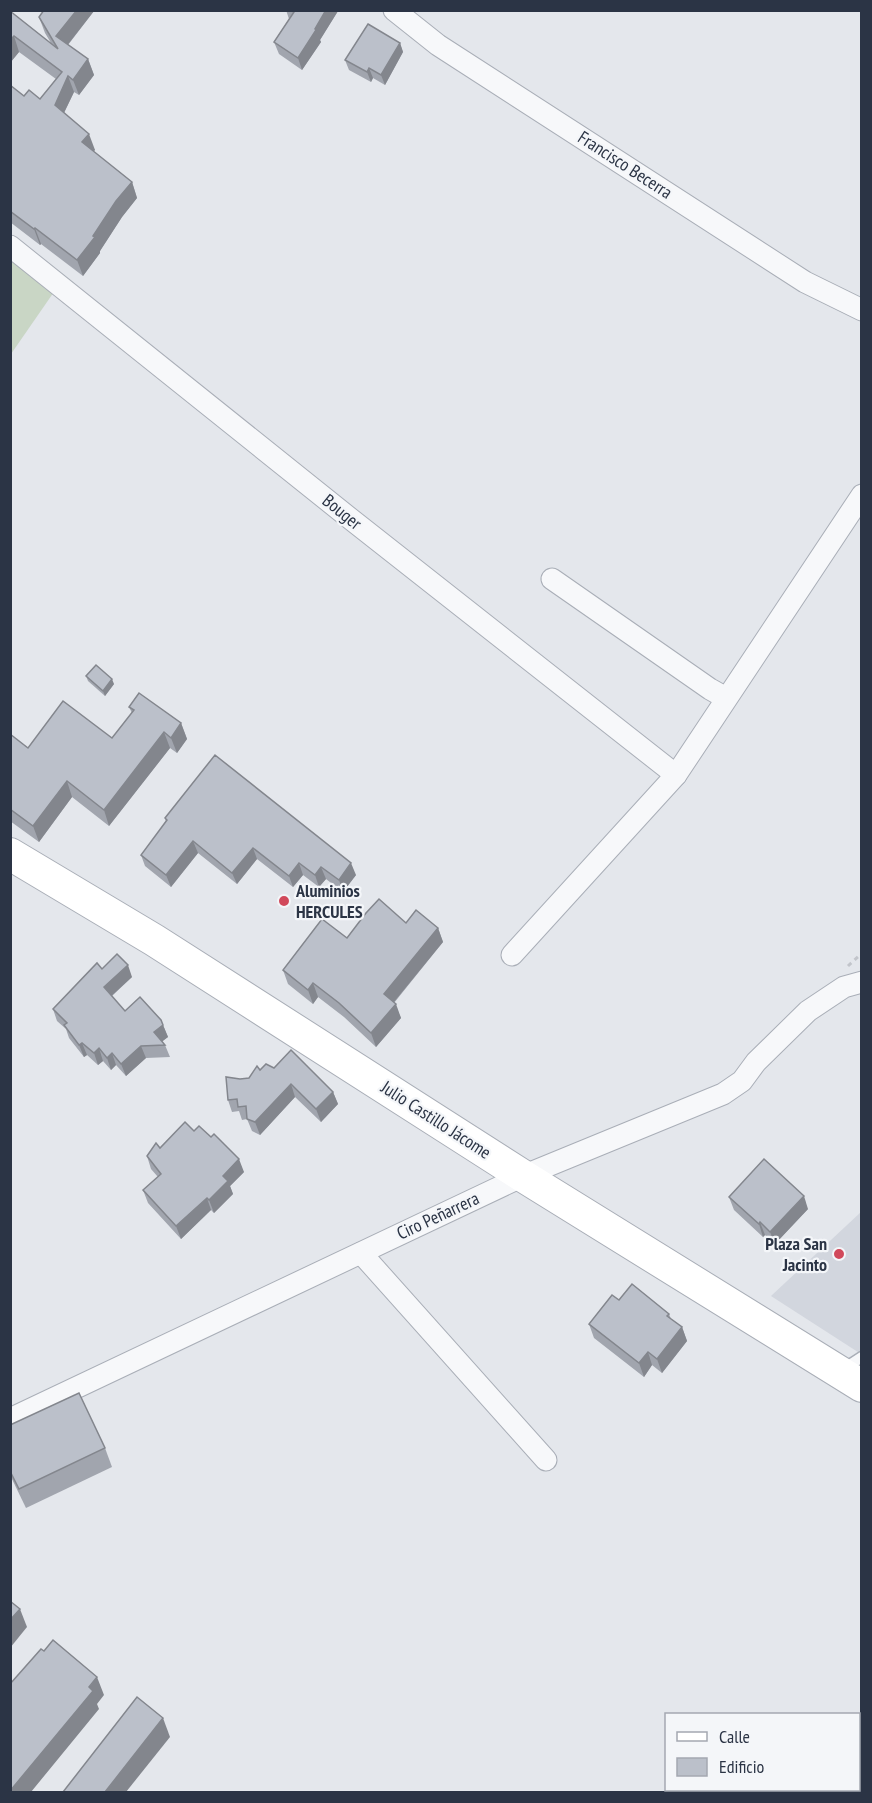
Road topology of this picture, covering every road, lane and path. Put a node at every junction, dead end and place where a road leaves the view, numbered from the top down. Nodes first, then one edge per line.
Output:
1 (394, 10) edge
2 (10, 246) edge
3 (861, 310) edge
4 (861, 495) edge
5 (552, 579) dead end
6 (726, 698) junction
7 (676, 775) junction
8 (10, 854) edge
9 (512, 956) dead end
10 (853, 985) edge
11 (523, 1176) junction
12 (361, 1253) junction
13 (854, 1372) edge
14 (10, 1419) edge
15 (546, 1460) dead end

1 - 3 street, Francisco Becerra
2 - 7 street, Bouger
4 - 6 street
5 - 6 street
6 - 7 street
7 - 9 street
8 - 11 main road, Julio Castillo Jácome
10 - 11 street, Ciro Peñarrera
11 - 12 street, Ciro Peñarrera
11 - 13 main road, Julio Castillo Jácome
12 - 14 street, Ciro Peñarrera
12 - 15 street

